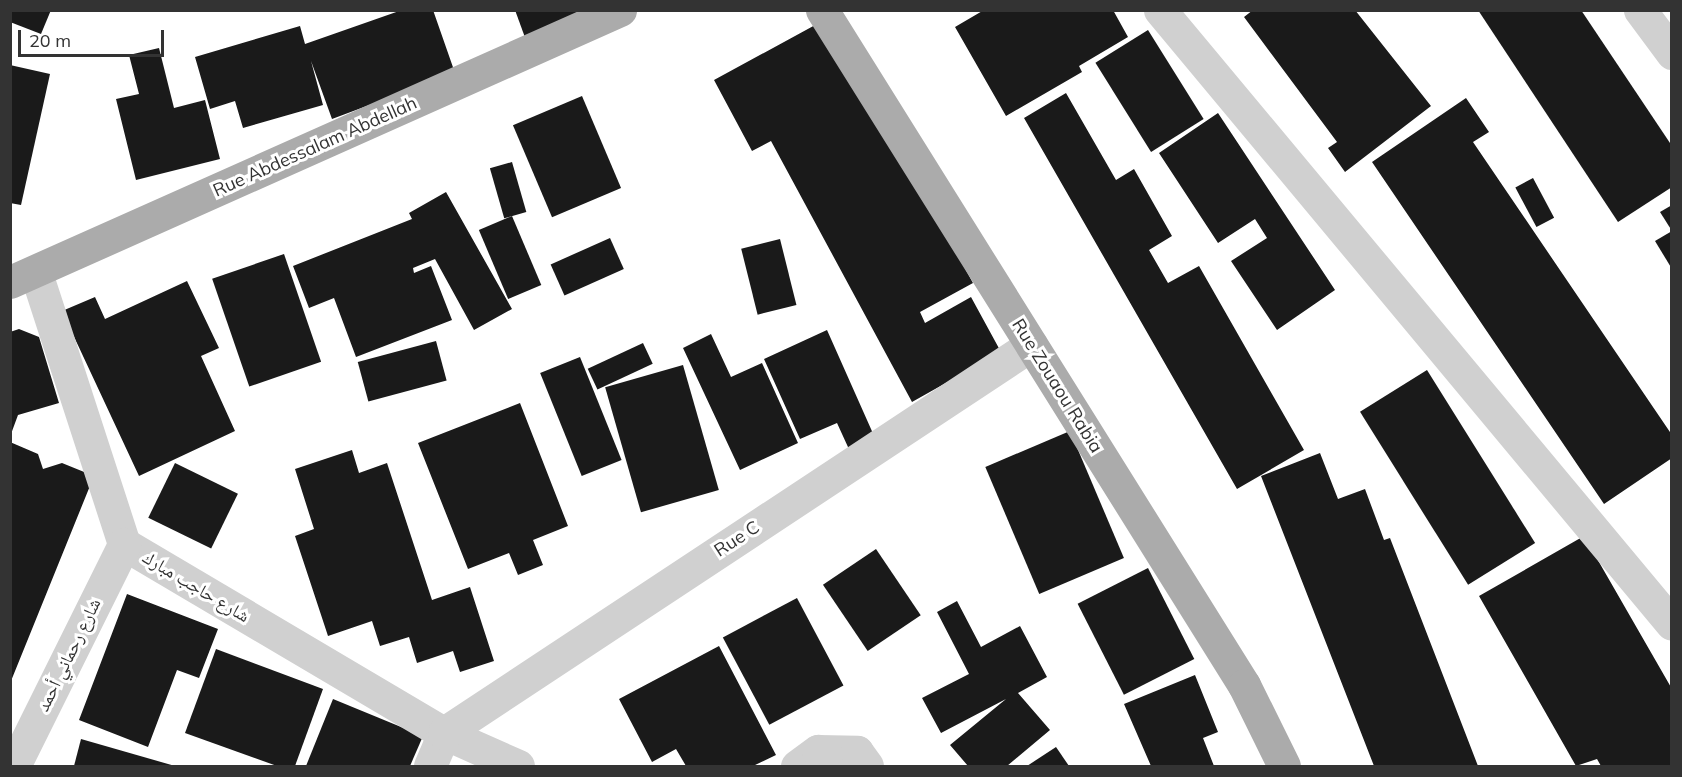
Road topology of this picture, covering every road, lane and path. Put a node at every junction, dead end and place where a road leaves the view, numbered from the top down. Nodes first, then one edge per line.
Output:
1 (620, 10) edge
2 (822, 10) edge
3 (1160, 10) edge
4 (1640, 10) edge
5 (1671, 53) edge
6 (23, 277) edge
7 (1031, 345) junction
8 (124, 544) junction
9 (1671, 624) edge
10 (444, 733) junction
11 (14, 766) edge
12 (430, 766) edge
13 (518, 766) edge
14 (797, 766) edge
15 (867, 766) edge
16 (1284, 766) edge

1 - 6 main road, Rue Abdessalam Abdellah
2 - 7 main road, Rue Zouaou Rabia
3 - 9 street
4 - 5 street
6 - 8 street, شارع حاجب مبارك
7 - 10 street, Rue C
7 - 16 main road, Rue Zouaou Rabia
8 - 10 street, شارع حاجب مبارك
8 - 11 street, شارع رحماني أحمد
10 - 12 street
10 - 13 street, شارع حاجب مبارك
14 - 15 street

